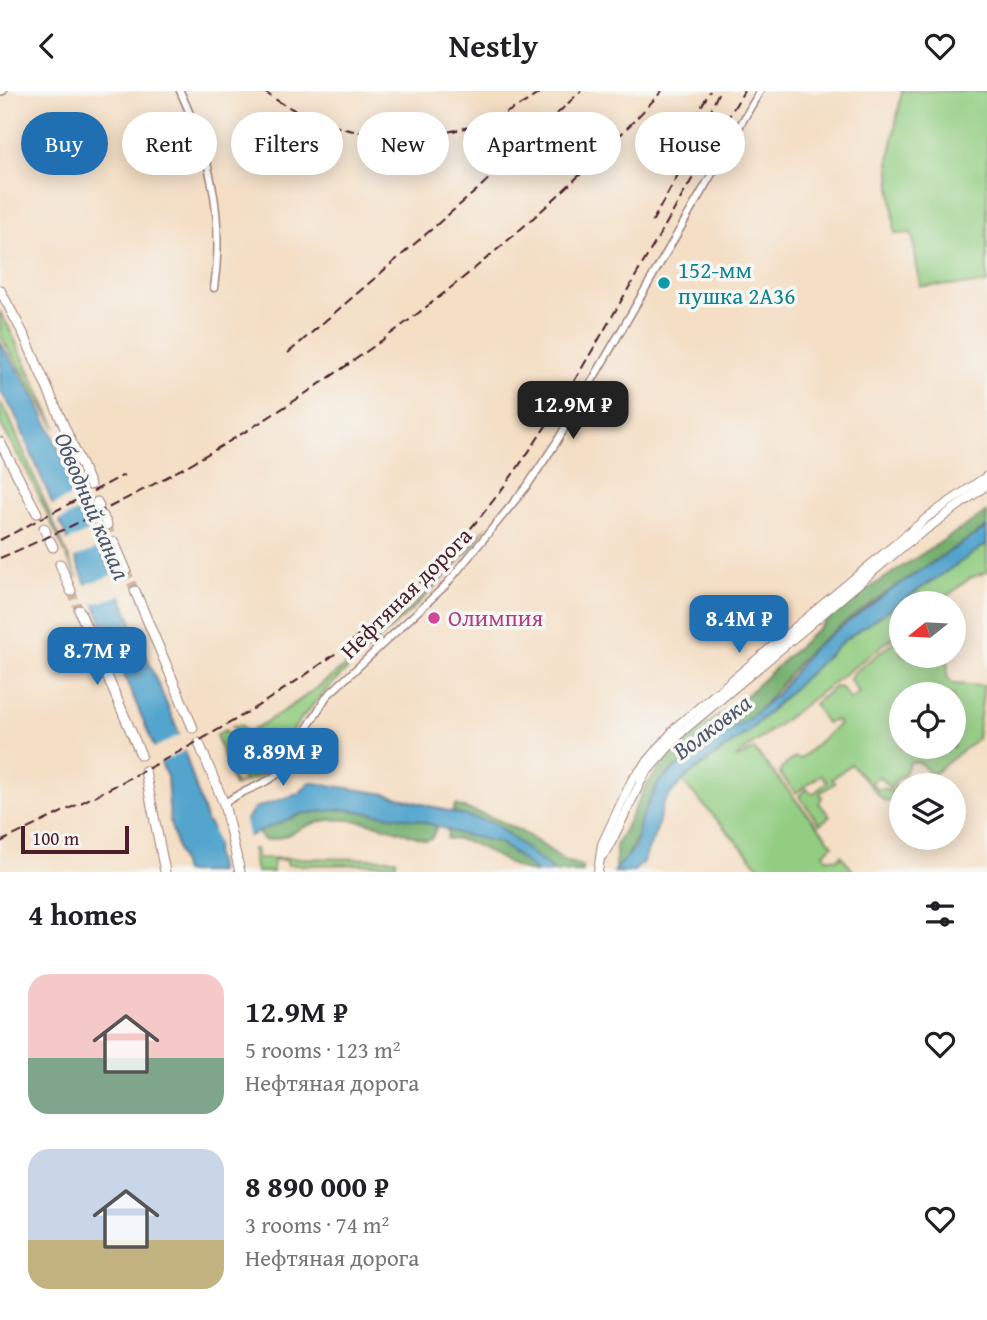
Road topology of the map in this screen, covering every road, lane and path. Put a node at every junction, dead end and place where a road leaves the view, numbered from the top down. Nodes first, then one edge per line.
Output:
1 (180, 91) edge
2 (760, 91) edge
3 (214, 288) dead end
4 (0, 290) edge
5 (0, 442) edge
6 (987, 476) edge
7 (90, 485) dead end
8 (987, 485) edge
9 (37, 513) dead end
10 (114, 542) tunnel mouth
11 (60, 564) dead end
12 (126, 570) tunnel mouth
13 (71, 591) tunnel mouth
14 (135, 591) tunnel mouth
15 (79, 610) tunnel mouth
16 (193, 728) dead end
17 (199, 743) dead end
18 (141, 755) dead end
19 (145, 771) dead end
20 (225, 809) junction
21 (601, 857) junction
22 (598, 871) edge
23 (165, 872) edge
24 (240, 872) edge

1 - 3 street
2 - 20 street, Нефтяная дорога
4 - 7 main road
5 - 9 main road
6 - 21 street
8 - 21 street
10 - 12 main road
11 - 13 main road
14 - 16 main road
15 - 18 main road
17 - 20 main road
19 - 23 main road
20 - 24 main road
21 - 22 street

